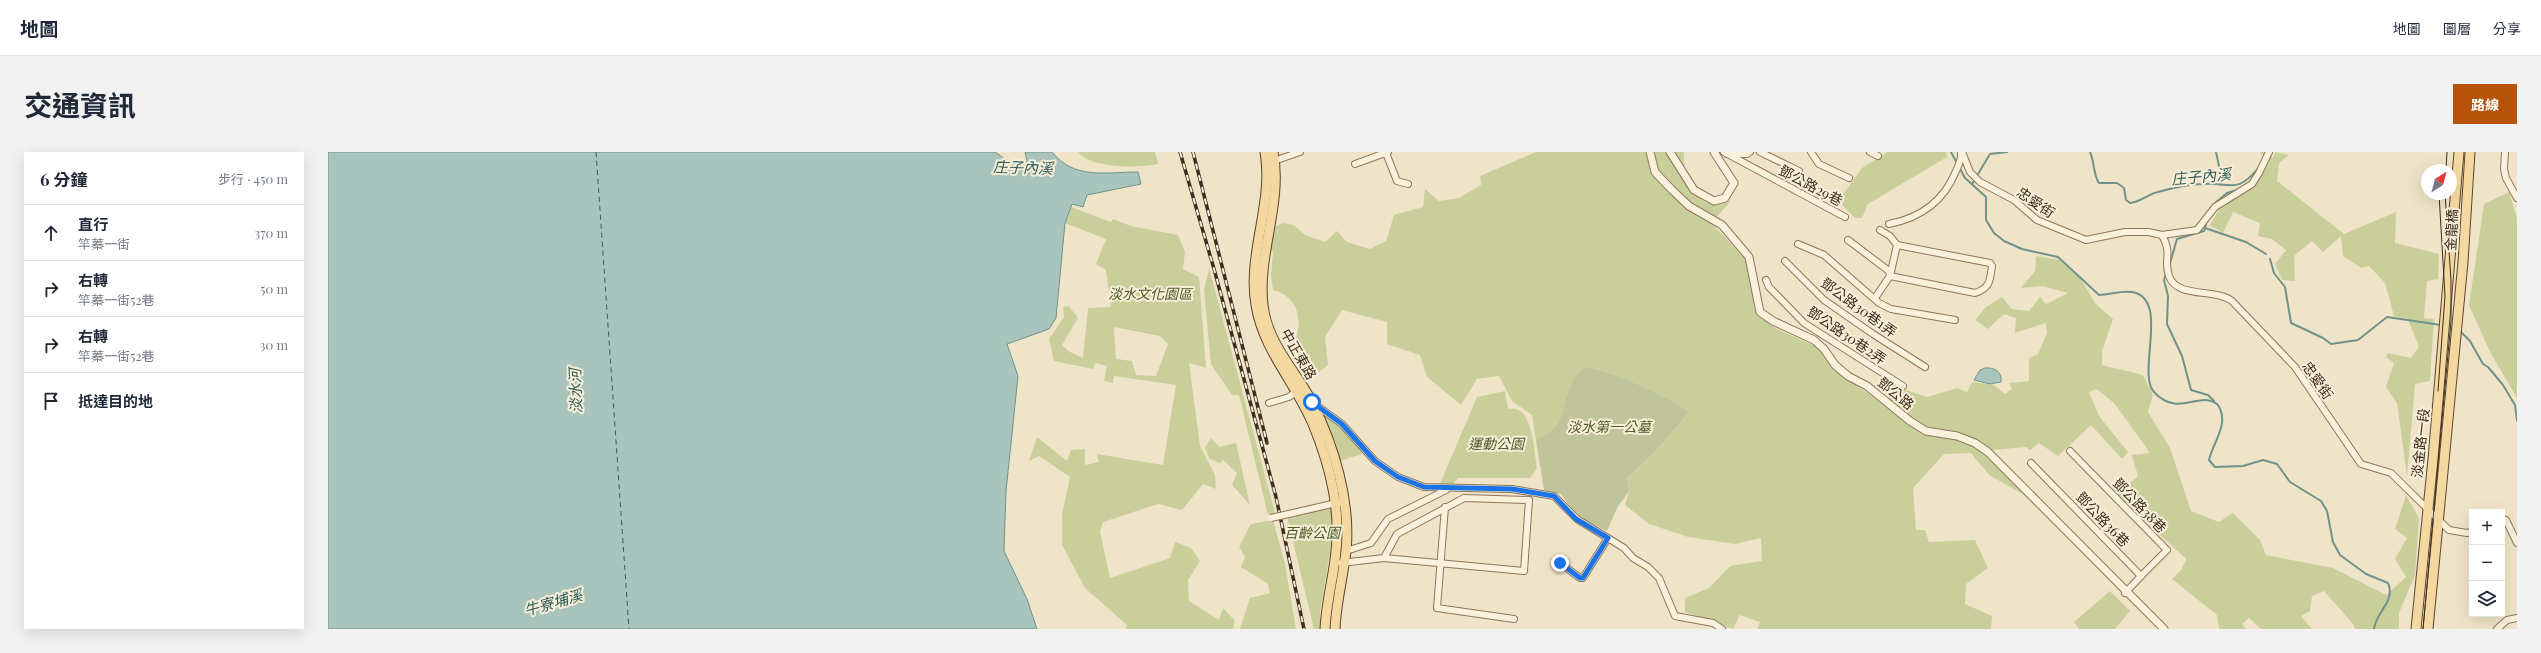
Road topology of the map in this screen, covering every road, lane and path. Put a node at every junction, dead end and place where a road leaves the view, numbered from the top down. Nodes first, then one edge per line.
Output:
1 (1265, 152) edge
2 (1300, 152) edge
3 (1650, 152) edge
4 (1670, 152) edge
5 (1714, 152) edge
6 (1750, 152) edge
7 (1760, 152) edge
8 (1811, 152) edge
9 (1870, 152) edge
10 (2269, 152) edge
11 (2459, 152) edge
12 (2470, 152) edge
13 (2505, 152) edge
14 (1387, 153) edge
15 (1724, 153) edge
16 (1961, 153) edge
17 (1878, 156) dead end
18 (1272, 159) edge
19 (1355, 164) dead end
20 (1799, 171) dead end
21 (1849, 178) dead end
22 (1408, 184) dead end
23 (2517, 198) edge
24 (1845, 217) dead end
25 (1889, 224) dead end
26 (1880, 230) dead end
27 (2162, 235) junction
28 (1848, 240) dead end
29 (1798, 244) dead end
30 (1897, 246) junction
31 (2450, 260) joint
32 (1785, 261) dead end
33 (2463, 262) joint
34 (1890, 276) junction
35 (1766, 280) dead end
36 (1875, 298) junction
37 (1955, 320) dead end
38 (1925, 367) dead end
39 (1903, 386) dead end
40 (1297, 391) junction
41 (1312, 402) junction
42 (1270, 403) dead end
43 (2070, 451) dead end
44 (2031, 463) dead end
45 (1446, 490) dead end
46 (1340, 502) junction
47 (1445, 507) junction
48 (2427, 510) junction
49 (1271, 518) dead end
50 (2439, 520) junction
51 (2505, 520) edge
52 (2469, 532) edge
53 (1608, 538) junction
54 (2516, 540) edge
55 (1346, 551) junction
56 (1384, 558) junction
57 (1340, 562) junction
58 (1560, 563) dead end
59 (1442, 564) junction
60 (2141, 576) junction
61 (2125, 593) junction
62 (2517, 618) edge
63 (1514, 619) dead end
64 (1325, 629) edge
65 (1335, 629) edge
66 (1722, 629) edge
67 (2164, 629) edge
68 (2416, 629) edge
69 (2428, 629) edge
70 (2497, 629) edge

1 - 18 main road, 中正東路
2 - 18 street
3 - 61 street, 鄧公路
4 - 5 street
6 - 15 street
7 - 20 street
8 - 21 street
9 - 17 street
10 - 27 street, 忠愛街
11 - 31 main road, 金龍橋
12 - 33 main road, 金龍橋
13 - 23 street
14 - 19 street
14 - 22 street
15 - 24 street, 鄧公路29巷
16 - 25 street
16 - 27 street, 忠愛街
18 - 40 main road, 中正東路
18 - 41 main road, 中正東路
26 - 30 street
27 - 48 street, 忠愛街
28 - 34 street
29 - 36 street
30 - 34 street
30 - 34 street
31 - 48 main road, 淡金路一段
32 - 38 street, 鄧公路30巷1弄
33 - 50 main road, 淡金路一段
34 - 36 street
35 - 39 street, 鄧公路30巷2弄
36 - 37 street
40 - 42 street
40 - 46 main road, 中正東路
41 - 46 main road, 中正東路
41 - 53 street
43 - 60 street, 鄧公路38巷
44 - 60 street, 鄧公路36巷
45 - 55 street
46 - 49 street, bridge
46 - 55 main road, 中正東路
46 - 57 main road, 中正東路
47 - 56 street
47 - 59 street
47 - 59 street
48 - 50 street, 忠愛街
48 - 68 main road, 淡金路一段
50 - 52 street, 忠愛街
50 - 69 main road, 淡金路一段
51 - 54 street
53 - 58 street
53 - 66 street
55 - 57 main road, 中正東路
56 - 57 street
56 - 59 street
57 - 64 main road
57 - 65 main road
59 - 63 street
60 - 61 street
61 - 67 street, 鄧公路
62 - 70 street

